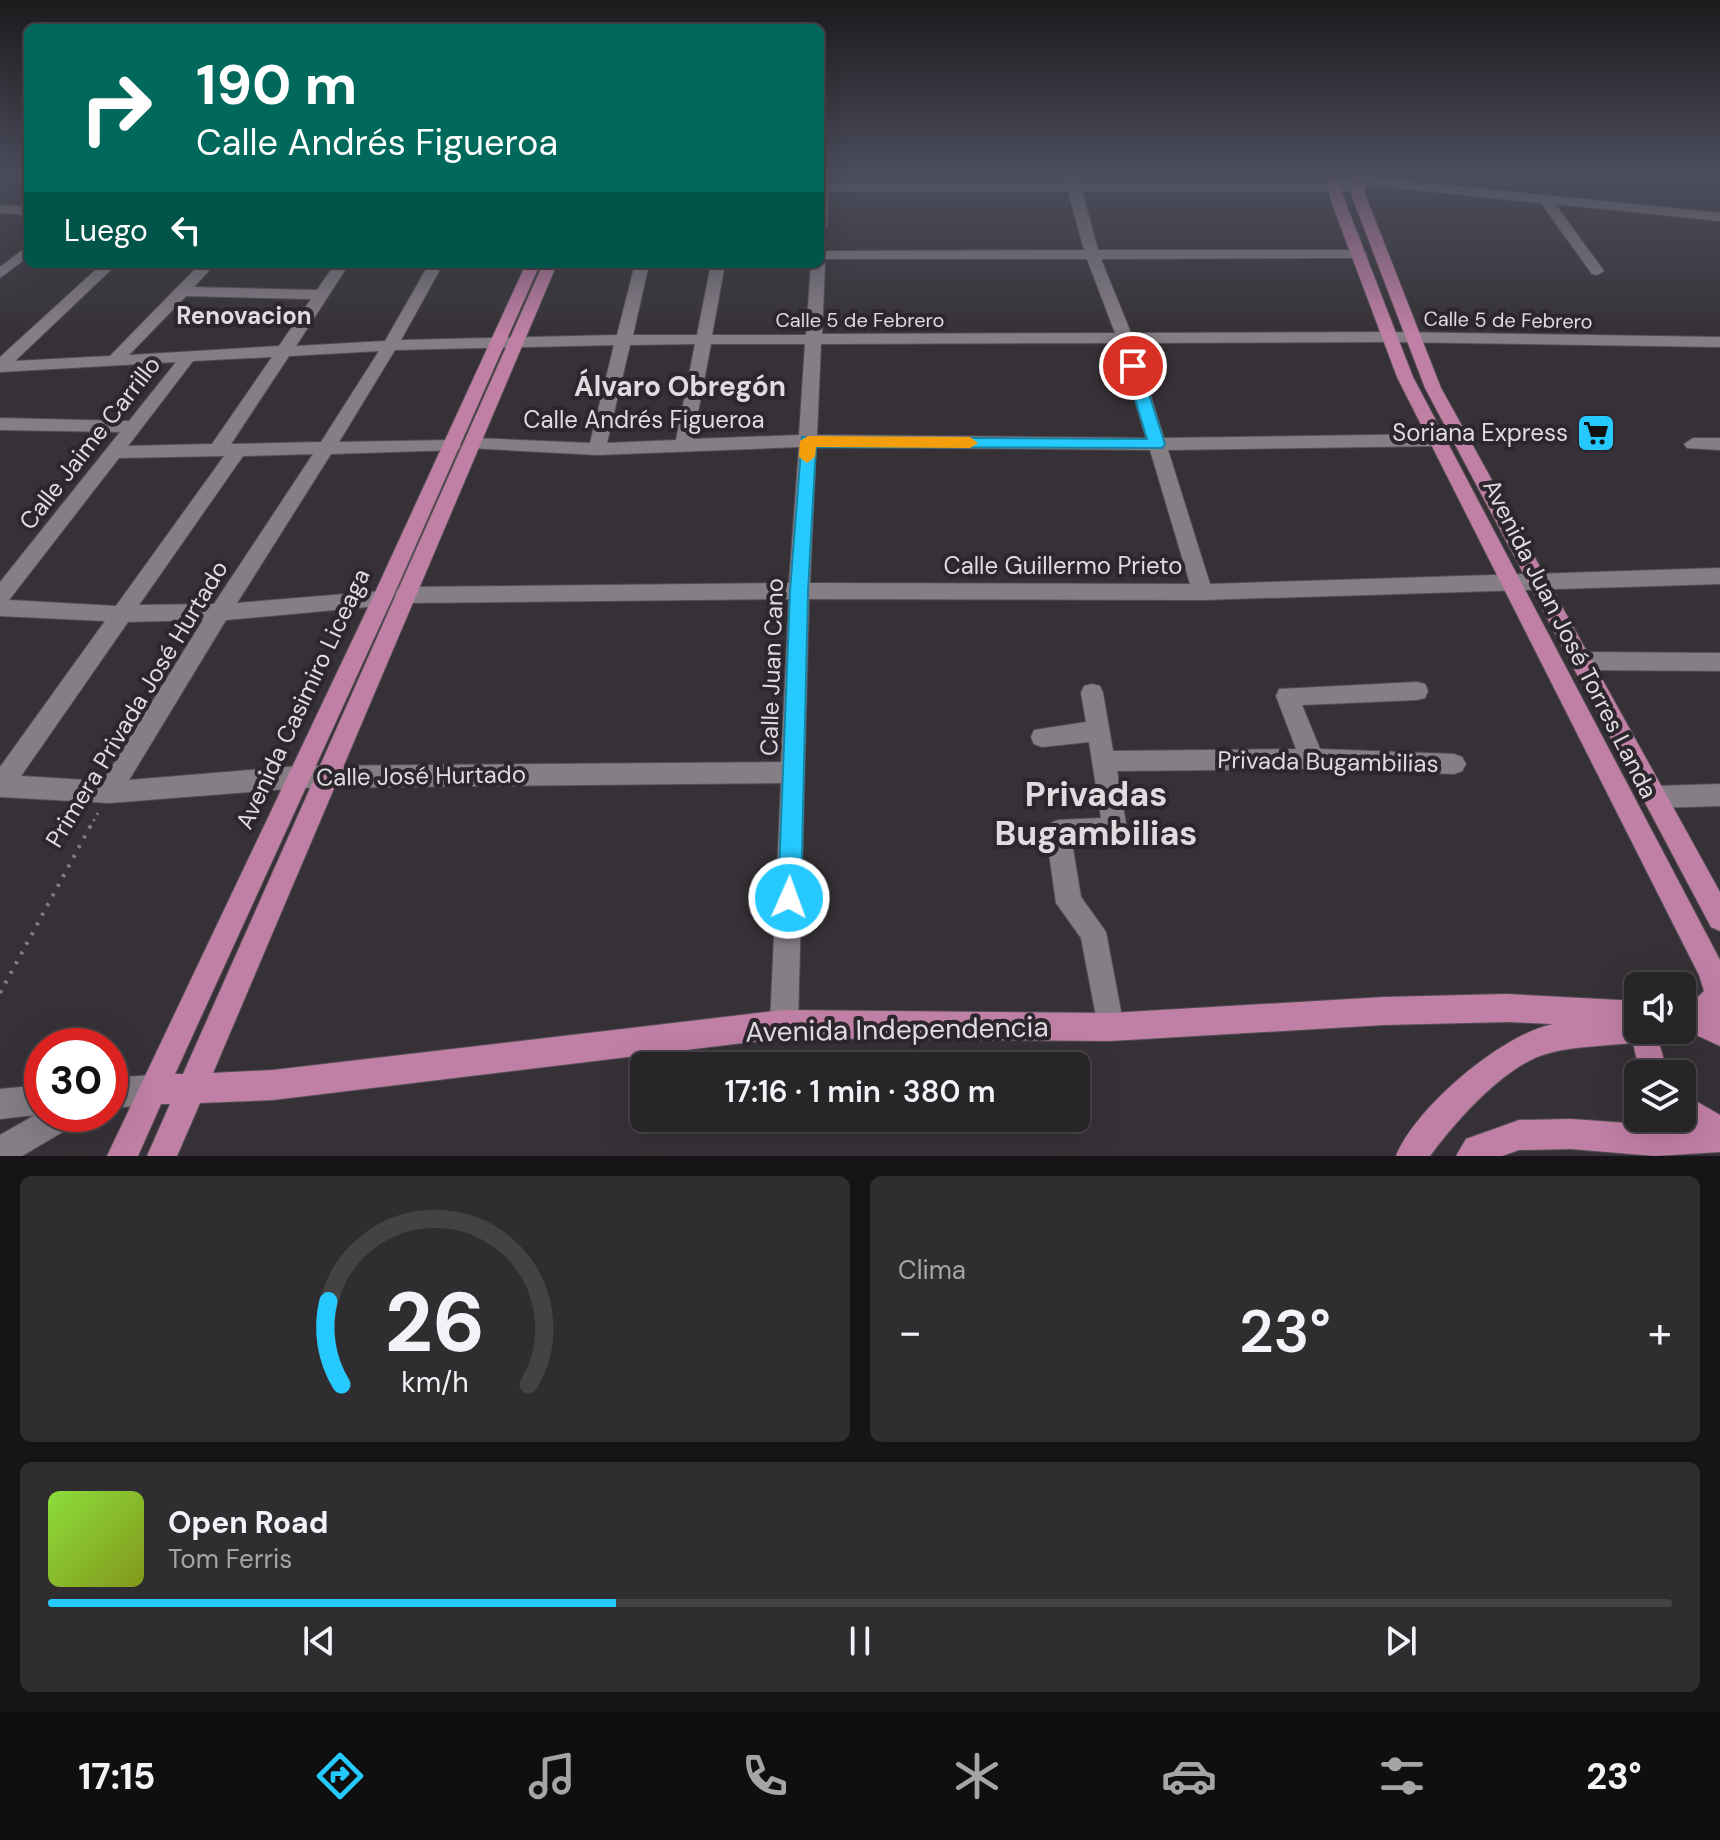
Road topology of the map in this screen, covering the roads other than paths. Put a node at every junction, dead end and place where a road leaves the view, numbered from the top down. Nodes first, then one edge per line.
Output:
1 (1084, 227) edge
2 (1356, 227) edge
3 (1368, 227) edge
4 (1565, 227) edge
5 (24, 253) edge
6 (1360, 254) junction
7 (824, 255) edge
8 (1093, 256) junction
9 (106, 268) edge
10 (204, 268) edge
11 (339, 268) edge
12 (434, 268) edge
13 (532, 268) edge
14 (548, 268) edge
15 (641, 268) edge
16 (717, 268) edge
17 (818, 268) edge
18 (1597, 271) dead end
19 (0, 274) edge
20 (184, 291) junction
21 (320, 295) junction
22 (1390, 337) junction
23 (1125, 339) junction
24 (1414, 339) junction
25 (624, 340) junction
26 (812, 340) junction
27 (704, 341) junction
28 (1720, 342) edge
29 (506, 343) junction
30 (392, 345) junction
31 (282, 353) junction
32 (189, 356) junction
33 (115, 360) junction
34 (0, 367) edge
35 (0, 424) edge
36 (132, 427) junction
37 (1438, 440) junction
38 (808, 441) junction
39 (1157, 444) junction
40 (1693, 444) dead end
41 (1720, 444) edge
42 (463, 445) junction
43 (329, 448) junction
44 (683, 448) junction
45 (597, 449) junction
46 (227, 451) junction
47 (114, 452) junction
48 (1720, 576) edge
49 (1541, 583) junction
50 (1512, 585) junction
51 (799, 591) junction
52 (1202, 592) junction
53 (0, 597) edge
54 (394, 597) junction
55 (0, 608) edge
56 (220, 612) junction
57 (119, 614) junction
58 (1582, 661) junction
59 (1720, 662) edge
60 (1417, 691) dead end
61 (1092, 693) dead end
62 (1099, 731) junction
63 (1042, 737) dead end
64 (1312, 759) junction
65 (1105, 761) junction
66 (1454, 764) dead end
67 (795, 772) junction
68 (299, 777) junction
69 (328, 777) junction
70 (0, 785) edge
71 (109, 792) junction
72 (1720, 795) edge
73 (1655, 797) junction
74 (1720, 918) edge
75 (1719, 993) edge
76 (1624, 1014) edge
77 (1696, 1014) edge
78 (1696, 1020) edge
79 (784, 1024) junction
80 (1110, 1027) junction
81 (1624, 1030) edge
82 (1720, 1032) edge
83 (194, 1087) junction
84 (152, 1090) junction
85 (128, 1092) edge
86 (24, 1102) edge
87 (0, 1104) edge
88 (1696, 1119) edge
89 (1720, 1130) edge
90 (35, 1132) edge
91 (1720, 1137) edge
92 (0, 1152) edge
93 (122, 1156) edge
94 (162, 1156) edge
95 (1411, 1156) edge
96 (1471, 1156) edge

1 - 8 street
2 - 6 main road, Avenida Juan José Torres Landa
3 - 24 main road, Avenida Juan José Torres Landa
4 - 18 street
5 - 19 street
6 - 8 street
6 - 22 main road, Avenida Juan José Torres Landa
7 - 8 street
8 - 23 street
9 - 34 street
10 - 20 street
11 - 21 street
12 - 30 street, Primera Privada José Hurtado
13 - 29 main road, Avenida Casimiro Liceaga
14 - 29 main road, Avenida Casimiro Liceaga
15 - 25 street
16 - 27 street
17 - 26 street, Calle Juan Cano
20 - 21 street
20 - 33 street
21 - 31 street
22 - 23 street, Calle 5 de Febrero
22 - 24 street, Calle 5 de Febrero
22 - 37 main road, Avenida Juan José Torres Landa
23 - 26 street, Calle 5 de Febrero
23 - 39 street
24 - 28 street, Calle 5 de Febrero
24 - 49 main road, Avenida Juan José Torres Landa
25 - 27 street, Calle 5 de Febrero
25 - 29 street, Calle 5 de Febrero
25 - 45 street
26 - 27 street, Calle 5 de Febrero
26 - 38 street, Calle Juan Cano
27 - 44 street
29 - 30 street, Calle 5 de Febrero
29 - 42 main road, Avenida Casimiro Liceaga
30 - 31 street, Calle 5 de Febrero
30 - 43 street, Primera Privada José Hurtado
31 - 32 street, Calle 5 de Febrero
31 - 46 street
32 - 33 street, Calle 5 de Febrero
32 - 36 street, Calle Jaime Carrillo
33 - 34 street, Calle 5 de Febrero
35 - 36 street
36 - 47 street, Calle Jaime Carrillo
37 - 39 street, Calle Andrés Figueroa
37 - 50 main road, Avenida Juan José Torres Landa
38 - 39 street, Calle Andrés Figueroa
38 - 44 street, Calle Andrés Figueroa
38 - 51 street, Calle Juan Cano
39 - 52 street
40 - 41 street
42 - 43 street, Calle Andrés Figueroa
42 - 45 street, Calle Andrés Figueroa
42 - 54 main road, Avenida Casimiro Liceaga
43 - 46 street, Calle Andrés Figueroa
43 - 56 street, Primera Privada José Hurtado
44 - 45 street, Calle Andrés Figueroa
46 - 47 street, Calle Andrés Figueroa
46 - 57 street
47 - 53 street, Calle Jaime Carrillo
48 - 49 street, Calle Guillermo Prieto
49 - 50 street, Calle Guillermo Prieto
49 - 58 main road, Avenida Juan José Torres Landa
50 - 52 street, Calle Guillermo Prieto
50 - 75 main road, Avenida Juan José Torres Landa
51 - 52 street, Calle Guillermo Prieto
51 - 54 street, Calle Guillermo Prieto
51 - 67 street, Calle Juan Cano
54 - 56 street, Calle Guillermo Prieto
54 - 68 main road, Avenida Casimiro Liceaga
54 - 69 main road, Avenida Casimiro Liceaga
55 - 57 street, Calle Guillermo Prieto
56 - 57 street, Calle Guillermo Prieto
56 - 71 street, Primera Privada José Hurtado
57 - 70 street
58 - 59 street
58 - 73 main road, Avenida Juan José Torres Landa
60 - 64 street
61 - 62 street
62 - 63 street
62 - 65 street
64 - 65 street, Privada Bugambilias
64 - 66 street, Privada Bugambilias
65 - 80 street
67 - 69 street, Calle José Hurtado
67 - 79 street, Calle Juan Cano
68 - 69 street, Calle José Hurtado
68 - 71 street, Calle José Hurtado
68 - 84 main road, Avenida Casimiro Liceaga
69 - 83 main road, Avenida Casimiro Liceaga
70 - 71 street, Calle José Hurtado
72 - 73 street
73 - 74 main road, Avenida Juan José Torres Landa
75 - 77 main road, Avenida Juan José Torres Landa
76 - 80 main road, Avenida Independencia
78 - 82 main road
79 - 80 main road, Avenida Independencia
79 - 83 main road, Avenida Independencia
81 - 95 main road
83 - 84 main road, Avenida Independencia
83 - 94 main road, Avenida Casimiro Liceaga
84 - 85 street, Avenida Independencia
84 - 93 main road, Avenida Casimiro Liceaga
86 - 87 street
88 - 89 main road
90 - 92 street
91 - 96 main road

